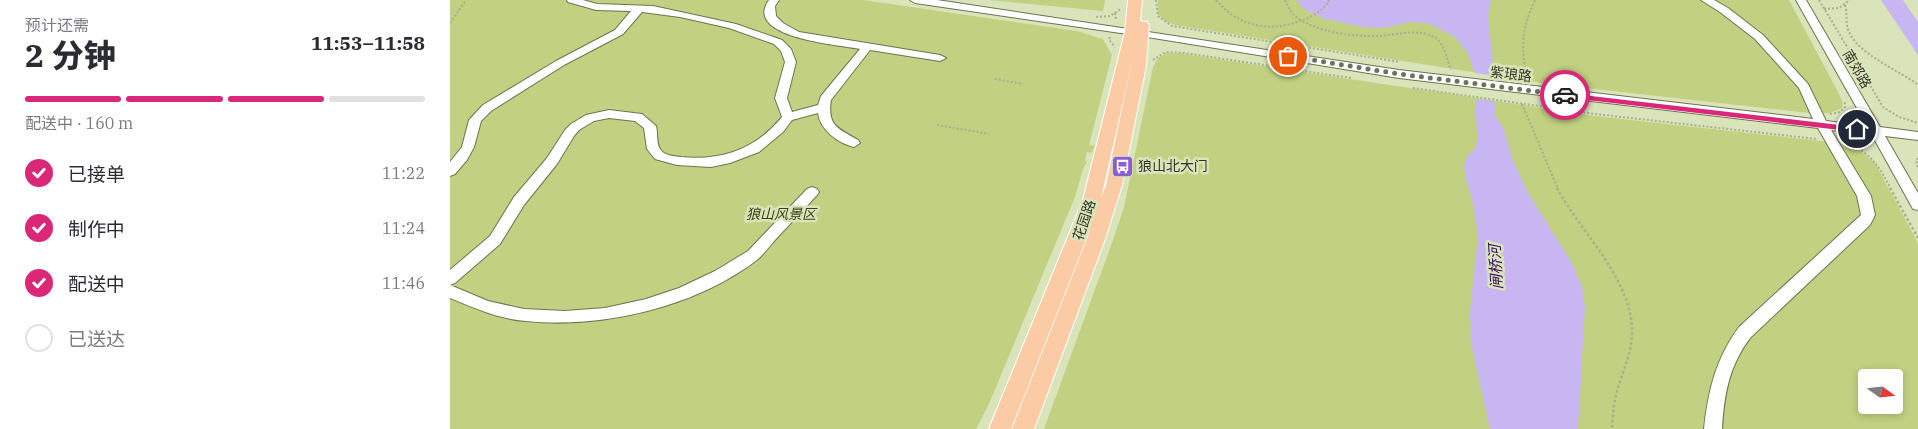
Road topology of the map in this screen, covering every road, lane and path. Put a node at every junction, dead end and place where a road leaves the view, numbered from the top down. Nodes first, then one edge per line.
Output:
1 (466, 0) edge
2 (572, 0) edge
3 (774, 0) edge
4 (915, 0) edge
5 (1144, 0) edge
6 (1156, 0) edge
7 (1216, 0) edge
8 (1285, 0) edge
9 (1329, 0) edge
10 (1535, 0) edge
11 (1706, 0) edge
12 (1801, 0) edge
13 (1819, 0) edge
14 (1850, 0) edge
15 (1130, 3) edge
16 (1845, 5) junction
17 (639, 9) junction
18 (1824, 9) junction
19 (1095, 17) dead end
20 (1301, 20) junction
21 (450, 23) edge
22 (1136, 32) junction
23 (867, 47) junction
24 (940, 58) dead end
25 (1403, 63) dead end
26 (1151, 67) dead end
27 (1459, 72) dead end
28 (995, 79) dead end
29 (1358, 79) dead end
30 (1023, 84) dead end
31 (1527, 84) dead end
32 (1918, 85) edge
33 (1406, 86) dead end
34 (1843, 97) dead end
35 (1522, 104) junction
36 (823, 108) junction
37 (788, 117) junction
38 (1819, 119) junction
39 (1918, 124) edge
40 (937, 125) dead end
41 (1877, 132) junction
42 (989, 134) dead end
43 (1918, 136) edge
44 (1831, 140) junction
45 (854, 143) dead end
46 (1918, 158) edge
47 (1918, 168) edge
48 (450, 171) edge
49 (812, 192) dead end
50 (1918, 205) edge
51 (1918, 238) edge
52 (450, 278) edge
53 (450, 291) edge
54 (1000, 429) edge
55 (1023, 429) edge
56 (1612, 429) edge
57 (1713, 429) edge

1 - 21 path
2 - 17 street
3 - 23 street
4 - 22 street, 紫琅路
5 - 22 main road, 花园路
6 - 25 path
7 - 20 path
8 - 20 path
9 - 20 path
10 - 31 path
11 - 38 street
12 - 41 street, 南郊路
13 - 18 path
14 - 16 path
15 - 19 path
15 - 22 main road, 花园路
16 - 18 path
16 - 32 path
17 - 37 street
17 - 48 street
18 - 39 path
20 - 27 path
22 - 38 street, 紫琅路
22 - 54 main road, 花园路
22 - 55 main road, 花园路
23 - 24 street
23 - 36 street
26 - 29 path
28 - 30 path
33 - 35 path
34 - 38 path
35 - 44 path
35 - 56 path
36 - 37 street
36 - 45 street
37 - 52 street
38 - 41 street, 紫琅路
38 - 44 street
40 - 42 path
41 - 43 street, 紫琅路
41 - 50 street, 南郊路
44 - 51 path
44 - 57 street
46 - 47 path
49 - 53 street

